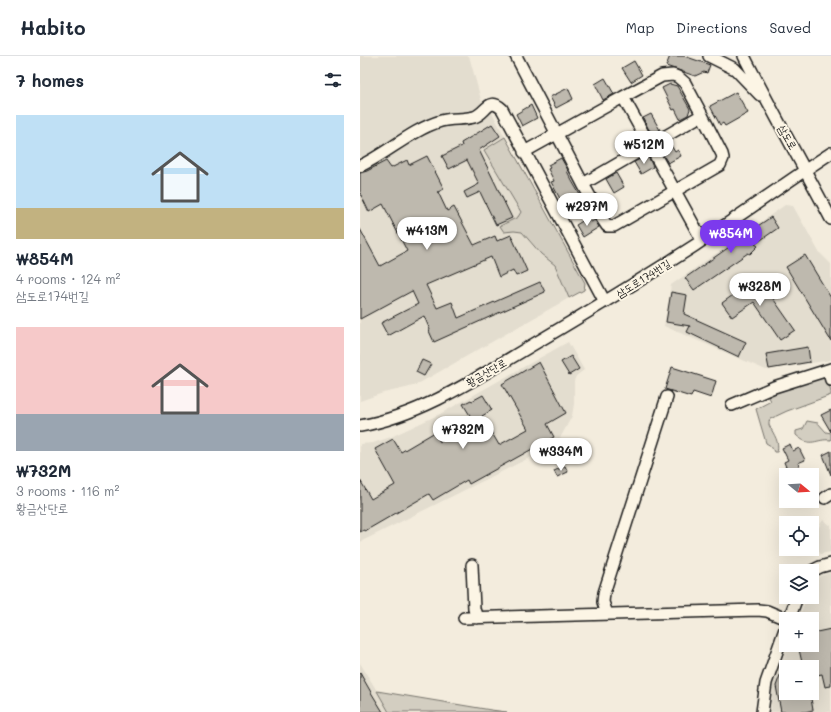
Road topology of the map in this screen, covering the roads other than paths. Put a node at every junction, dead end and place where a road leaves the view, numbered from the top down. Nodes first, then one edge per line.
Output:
1 (516, 56) edge
2 (709, 56) edge
3 (744, 56) edge
4 (623, 97) junction
5 (770, 106) junction
6 (702, 115) junction
7 (557, 135) junction
8 (650, 145) junction
9 (524, 152) junction
10 (831, 152) edge
11 (360, 166) edge
12 (805, 170) junction
13 (583, 184) junction
14 (674, 191) junction
15 (831, 218) edge
16 (702, 240) junction
17 (605, 302) junction
18 (830, 373) edge
19 (667, 397) dead end
20 (732, 405) dead end
21 (360, 426) edge
22 (831, 564) edge
23 (472, 565) dead end
24 (819, 568) edge
25 (607, 614) junction
26 (779, 616) edge
27 (464, 618) dead end
28 (477, 618) junction
29 (779, 646) edge
30 (762, 712) edge

1 - 7 street
2 - 5 street
3 - 5 street, 삼도로
4 - 6 street
4 - 7 street
4 - 8 street
5 - 12 street, 삼도로
6 - 8 street
6 - 14 street
7 - 9 street
7 - 13 street
8 - 13 street
8 - 14 street
9 - 11 street, 삼도로174번길
9 - 17 street, 삼도로174번길
10 - 12 street, 삼도로174번길
12 - 15 street, 삼도로
12 - 16 street, 삼도로174번길
13 - 14 street
14 - 16 street
16 - 17 street, 삼도로174번길
17 - 21 street, 황금산단로
18 - 20 street
19 - 25 street
22 - 24 street
23 - 28 street
25 - 26 street
25 - 28 street
27 - 28 street
29 - 30 street

